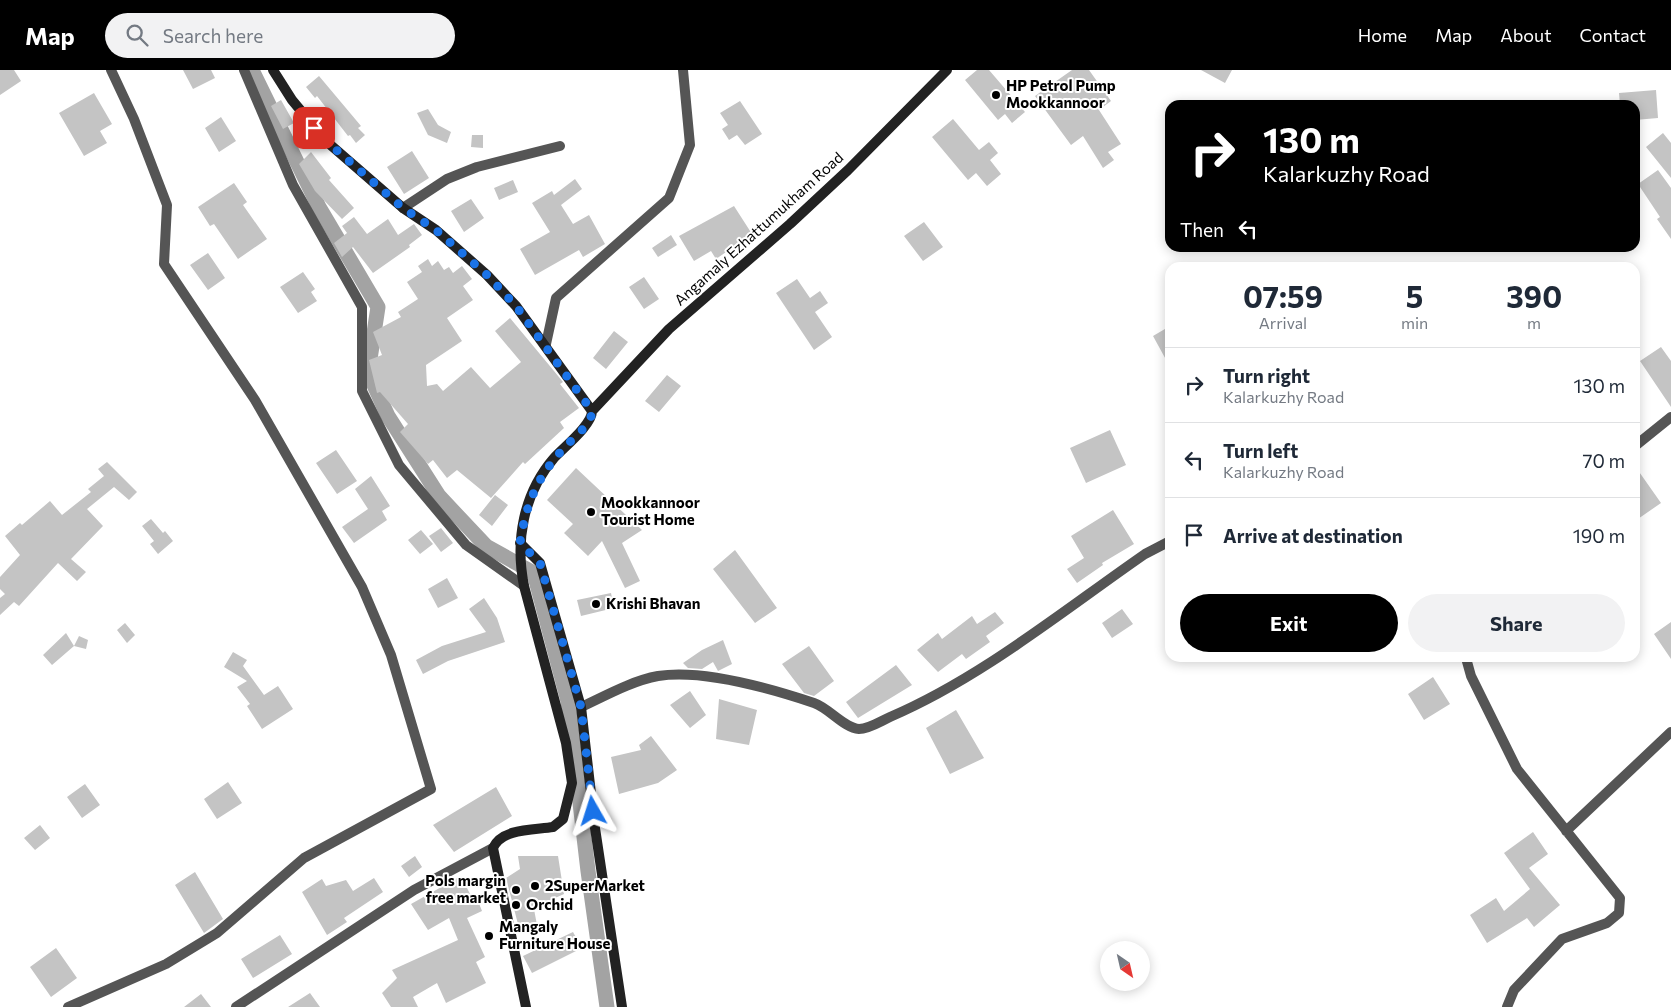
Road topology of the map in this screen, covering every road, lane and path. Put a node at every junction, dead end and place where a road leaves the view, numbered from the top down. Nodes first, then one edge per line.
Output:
1 (111, 70) edge
2 (244, 70) edge
3 (273, 70) edge
4 (683, 70) edge
5 (947, 70) edge
6 (560, 146) dead end
7 (403, 208) junction
8 (546, 344) junction
9 (592, 411) junction
10 (1671, 417) edge
11 (1640, 442) edge
12 (520, 543) junction
13 (1165, 544) edge
14 (524, 586) junction
15 (1467, 662) edge
16 (581, 707) junction
17 (1671, 732) edge
18 (1566, 830) junction
19 (493, 848) junction
20 (68, 1007) edge
21 (236, 1007) edge
22 (526, 1007) edge
23 (622, 1007) edge
24 (1506, 1007) edge

1 - 20 street
2 - 14 street
3 - 7 main road
4 - 8 street
5 - 9 main road, Angamaly Ezhattumukham Road
6 - 7 street
7 - 8 main road
8 - 9 main road
9 - 12 main road, Angamaly Ezhattumukham Road
10 - 11 street
12 - 14 main road, Angamaly Ezhattumukham Road
12 - 16 main road
13 - 16 street
14 - 19 main road, Angamaly Ezhattumukham Road
15 - 18 street
16 - 23 main road
17 - 18 street
18 - 24 street
19 - 21 street
19 - 22 main road

